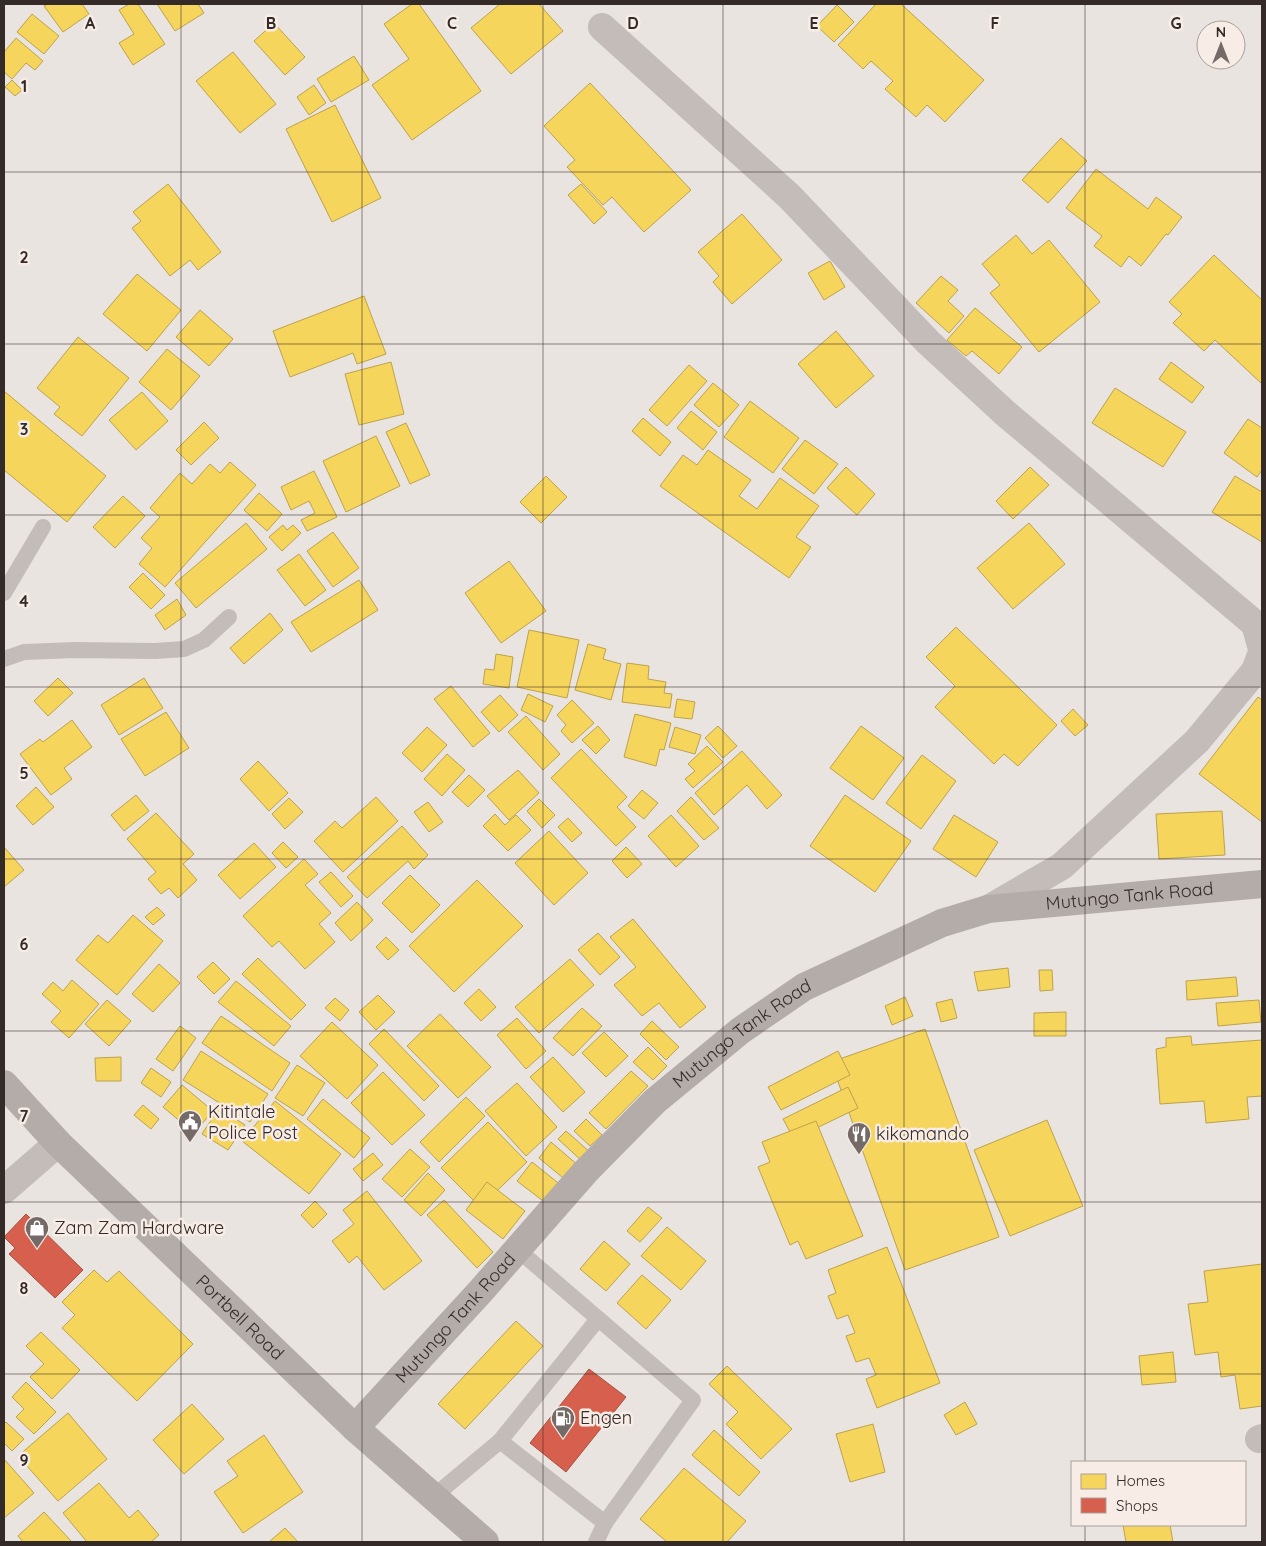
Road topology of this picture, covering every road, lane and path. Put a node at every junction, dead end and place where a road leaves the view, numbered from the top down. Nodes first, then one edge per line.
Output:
1 (602, 26) dead end
2 (43, 527) dead end
3 (4, 593) edge
4 (229, 617) dead end
5 (1262, 650) edge
6 (4, 659) edge
7 (1262, 884) edge
8 (988, 909) junction
9 (4, 1084) edge
10 (58, 1143) junction
11 (4, 1190) edge
12 (517, 1249) junction
13 (598, 1319) junction
14 (355, 1428) junction
15 (500, 1441) junction
16 (433, 1497) junction
17 (605, 1523) junction
18 (485, 1542) edge
19 (596, 1542) edge

1 - 5 street
2 - 3 lane
4 - 6 lane
5 - 8 street
7 - 8 street, Mutungo Tank Road
8 - 12 street, Mutungo Tank Road
9 - 10 street, Portbell Road
10 - 11 street
10 - 14 street, Portbell Road
12 - 13 lane
12 - 14 street, Mutungo Tank Road
13 - 15 lane
13 - 17 lane
14 - 16 street, Portbell Road
15 - 16 lane
15 - 17 lane
16 - 18 street, Portbell Road
17 - 19 lane

